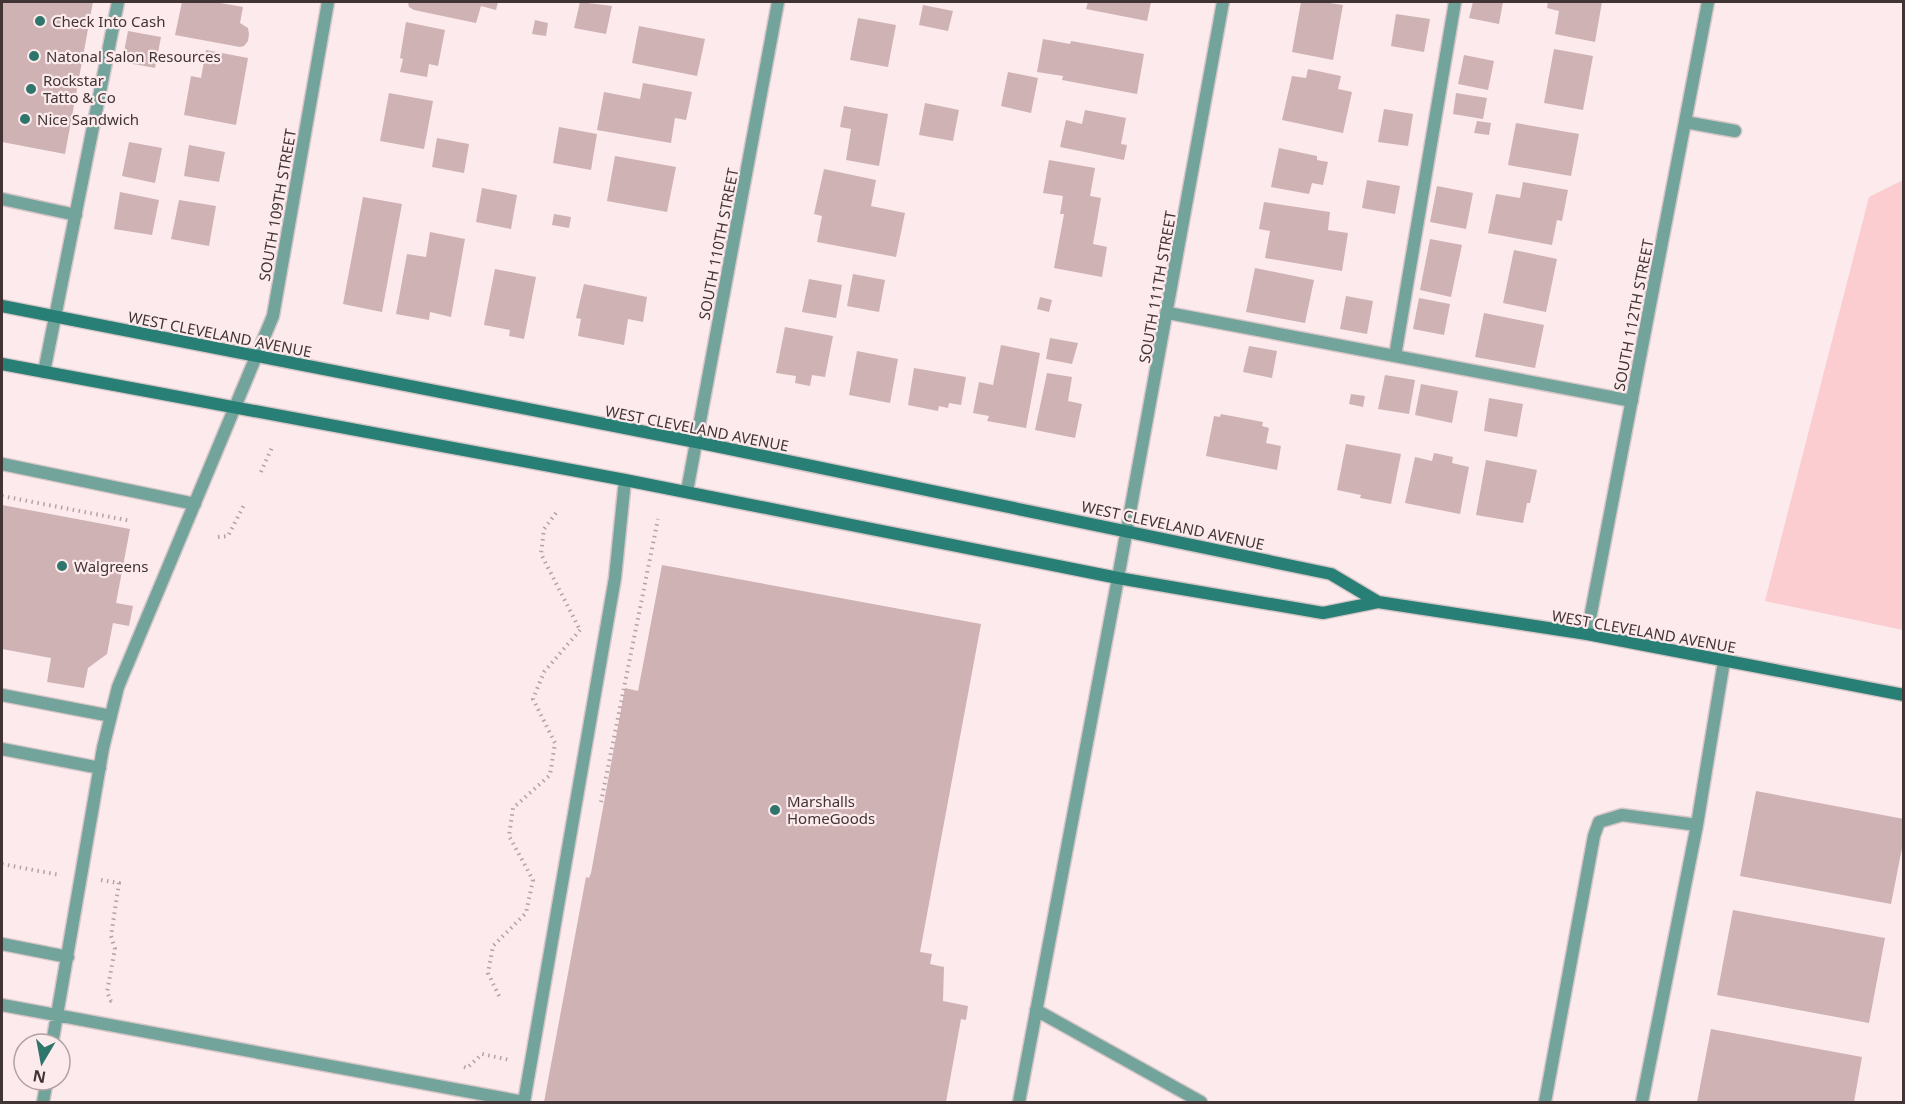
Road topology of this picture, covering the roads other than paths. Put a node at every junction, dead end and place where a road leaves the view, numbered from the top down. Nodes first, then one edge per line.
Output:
1 (118, 2) edge
2 (328, 2) edge
3 (778, 2) edge
4 (1223, 2) edge
5 (1455, 2) edge
6 (1708, 2) edge
7 (1685, 122) junction
8 (1735, 131) dead end
9 (2, 199) edge
10 (76, 215) junction
11 (2, 306) edge
12 (1168, 313) junction
13 (55, 317) junction
14 (256, 356) junction
15 (1395, 356) junction
16 (2, 364) edge
17 (44, 372) junction
18 (1632, 401) junction
19 (235, 407) junction
20 (696, 442) junction
21 (2, 464) edge
22 (625, 480) junction
23 (687, 491) junction
24 (195, 504) junction
25 (1127, 530) junction
26 (1118, 578) junction
27 (1378, 602) junction
28 (1587, 634) junction
29 (1724, 661) junction
30 (2, 695) edge
31 (1904, 695) edge
32 (111, 716) junction
33 (2, 749) edge
34 (100, 768) junction
35 (1697, 825) junction
36 (2, 944) edge
37 (68, 957) junction
38 (2, 1005) edge
39 (1036, 1010) junction
40 (57, 1015) junction
41 (54, 1032) edge
42 (524, 1102) edge
43 (1019, 1102) edge
44 (1201, 1102) edge
45 (1545, 1102) edge
46 (1642, 1102) edge

1 - 10 street
2 - 14 street, SOUTH 109TH STREET
3 - 20 street, SOUTH 110TH STREET
4 - 12 street, SOUTH 111TH STREET
5 - 15 street
6 - 7 street, SOUTH 112TH STREET
7 - 8 street
7 - 18 street, SOUTH 112TH STREET
9 - 10 street
10 - 13 street
11 - 13 main road, WEST CLEVELAND AVENUE
12 - 15 street
12 - 25 street, SOUTH 111TH STREET
13 - 14 main road, WEST CLEVELAND AVENUE
13 - 17 street
14 - 19 street, SOUTH 109TH STREET
14 - 20 main road, WEST CLEVELAND AVENUE
15 - 18 street
16 - 17 main road, WEST CLEVELAND AVENUE
17 - 19 main road, WEST CLEVELAND AVENUE
18 - 28 street, SOUTH 112TH STREET
19 - 22 main road, WEST CLEVELAND AVENUE
19 - 24 street, SOUTH 109TH STREET
20 - 23 street, SOUTH 110TH STREET
20 - 25 main road, WEST CLEVELAND AVENUE
21 - 24 street
22 - 23 main road, WEST CLEVELAND AVENUE
22 - 42 street
23 - 26 main road, WEST CLEVELAND AVENUE
24 - 32 street, SOUTH 109TH STREET
25 - 26 street, SOUTH 111TH STREET
25 - 27 main road, WEST CLEVELAND AVENUE
26 - 27 main road, WEST CLEVELAND AVENUE
26 - 39 street, SOUTH 111TH STREET
27 - 28 main road, WEST CLEVELAND AVENUE
28 - 29 main road, WEST CLEVELAND AVENUE
29 - 31 main road, WEST CLEVELAND AVENUE
29 - 35 street
30 - 32 street
32 - 34 street, SOUTH 109TH STREET
33 - 34 street
34 - 37 street, SOUTH 109TH STREET
35 - 45 street
35 - 46 street
36 - 37 street
37 - 40 street, SOUTH 109TH STREET
38 - 40 street
39 - 43 street, SOUTH 111TH STREET
39 - 44 street
40 - 41 street, SOUTH 109TH STREET
40 - 42 street

